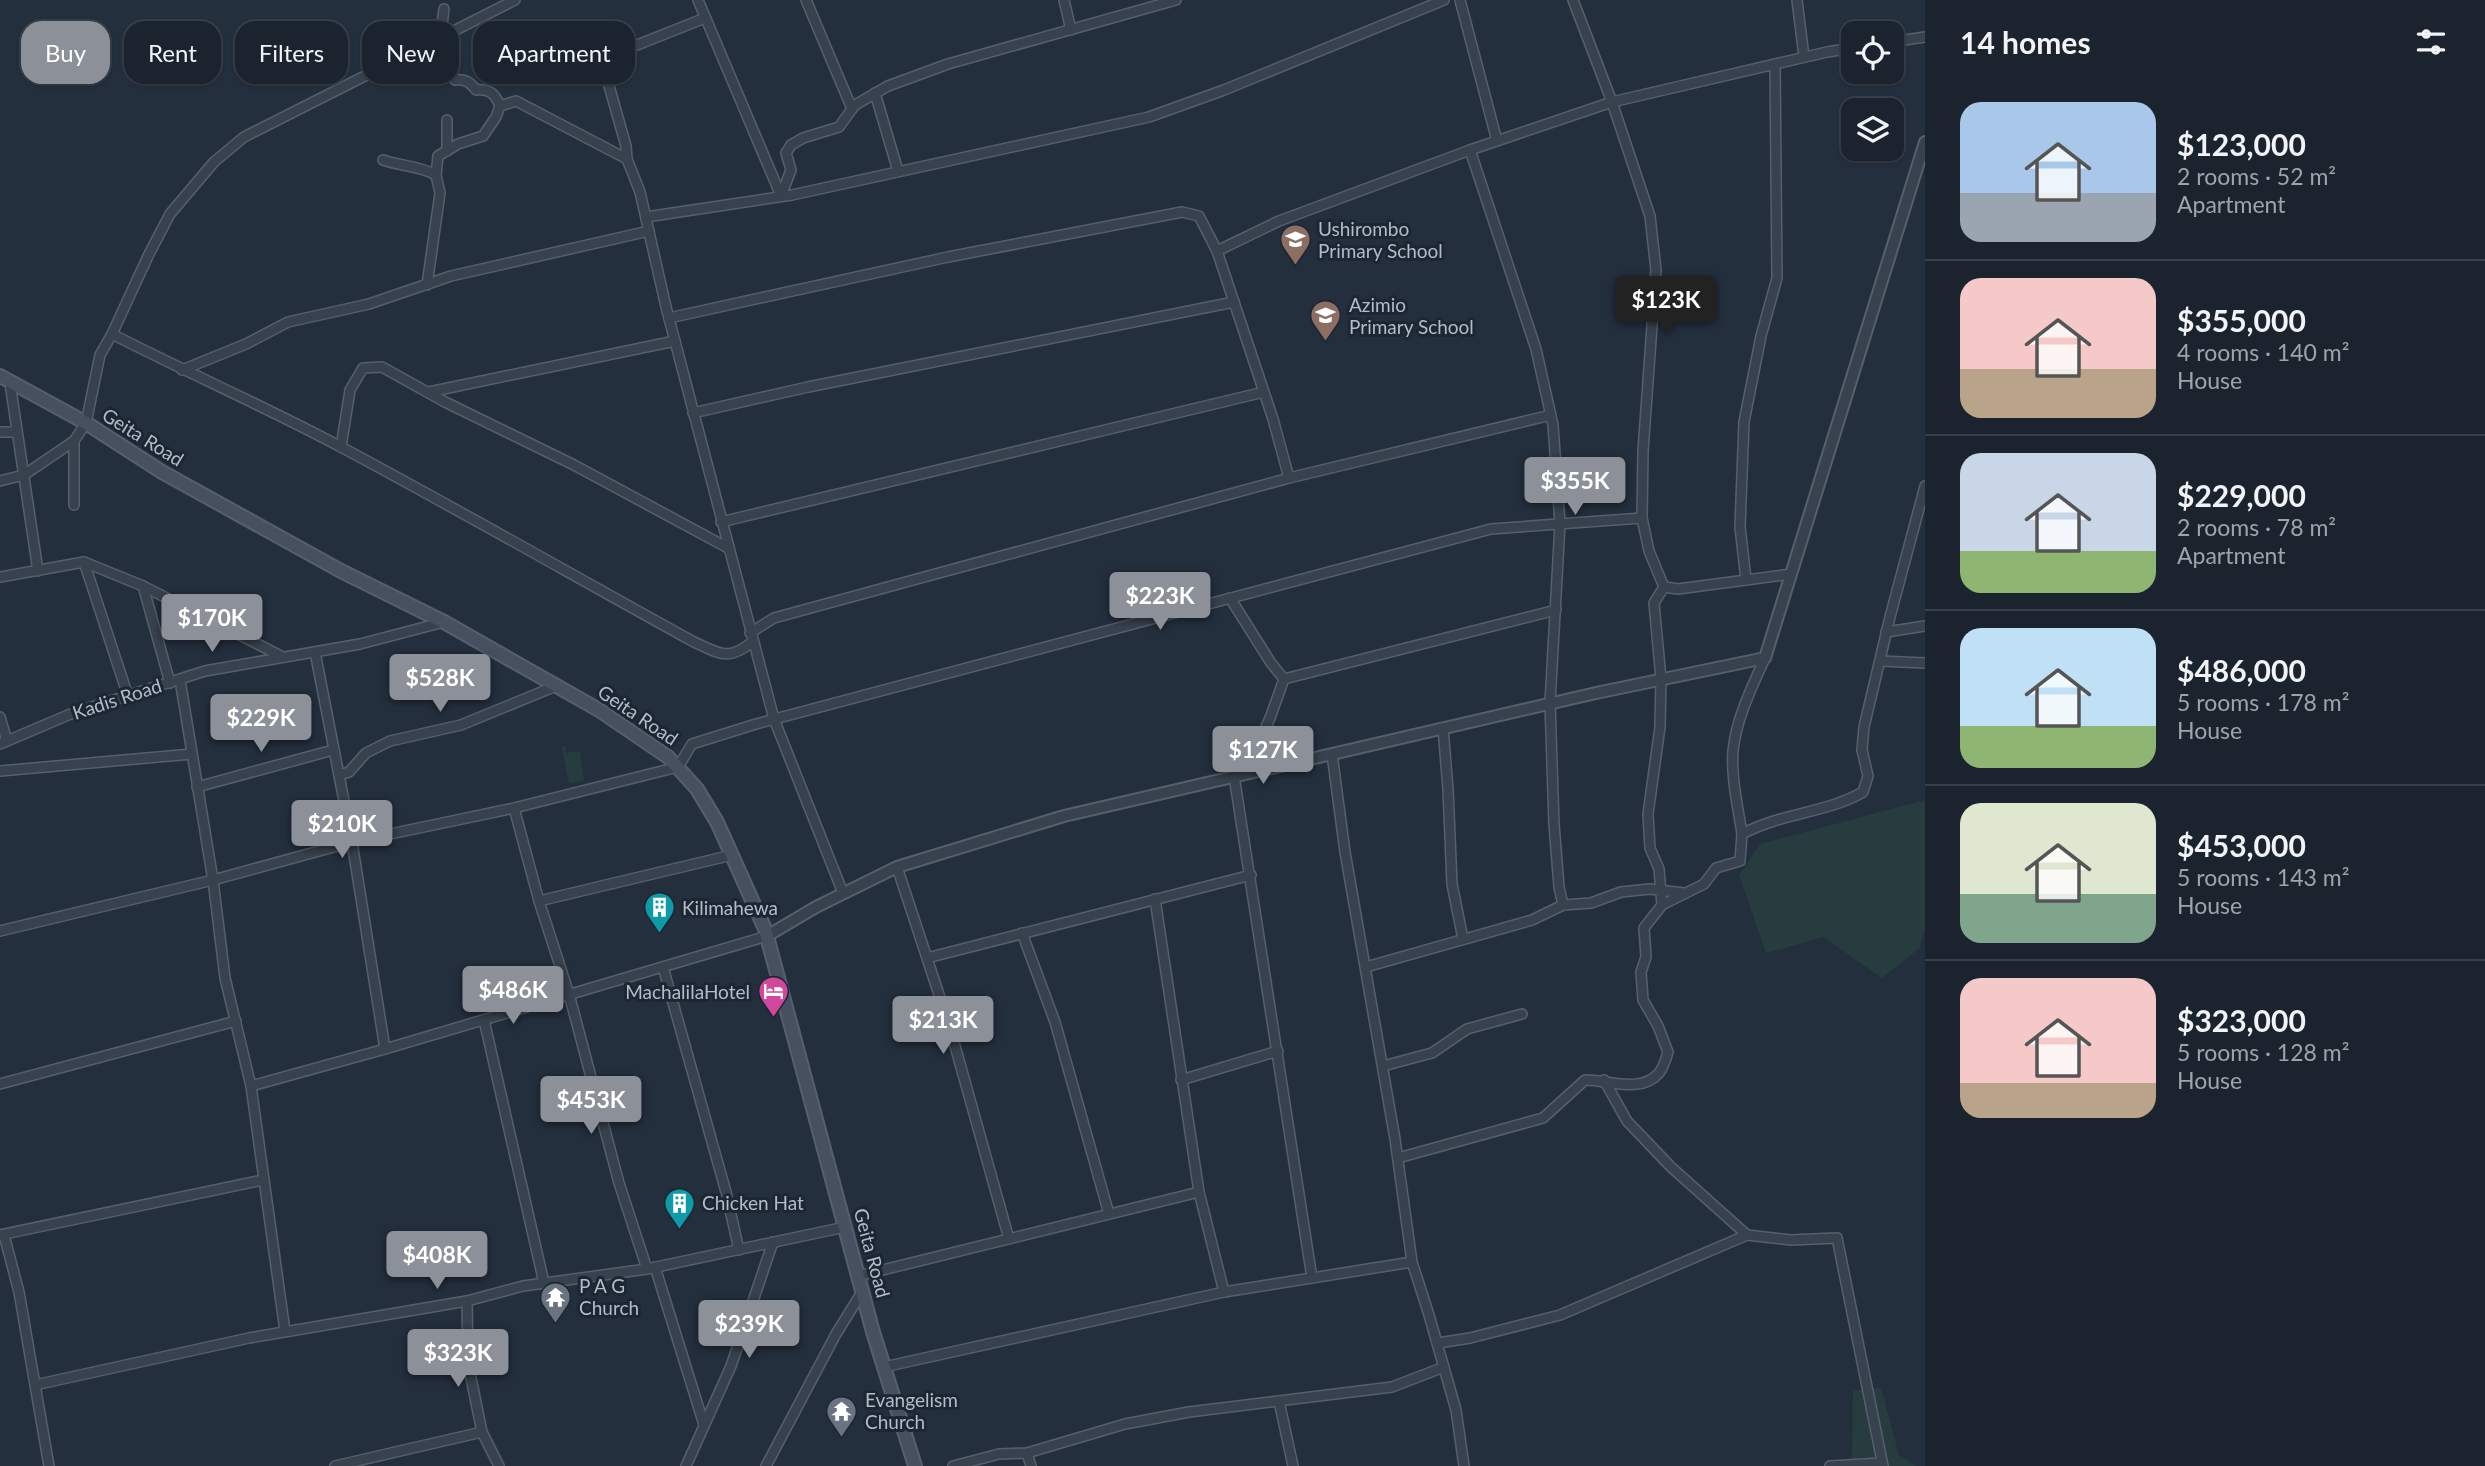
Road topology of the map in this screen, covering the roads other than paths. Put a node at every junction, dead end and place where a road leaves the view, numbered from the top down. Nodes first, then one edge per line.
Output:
1 (516, 0) edge
2 (698, 0) edge
3 (806, 0) edge
4 (1064, 0) edge
5 (1176, 0) edge
6 (1444, 0) edge
7 (1460, 0) edge
8 (1573, 0) edge
9 (1797, 0) edge
10 (444, 9) dead end
11 (705, 18) junction
12 (442, 21) edge
13 (459, 30) edge
14 (1071, 30) junction
15 (1925, 37) edge
16 (1904, 40) edge
17 (1841, 50) edge
18 (1804, 57) junction
19 (1775, 64) junction
20 (362, 78) edge
21 (459, 80) edge
22 (875, 93) junction
23 (1612, 102) junction
24 (500, 106) junction
25 (852, 109) junction
26 (447, 120) dead end
27 (1497, 141) junction
28 (1925, 142) edge
29 (1470, 150) junction
30 (447, 151) junction
31 (627, 159) junction
32 (383, 160) dead end
33 (898, 172) junction
34 (436, 175) junction
35 (781, 196) junction
36 (646, 217) junction
37 (649, 231) junction
38 (1217, 251) junction
39 (427, 285) junction
40 (1234, 302) junction
41 (668, 318) junction
42 (112, 334) junction
43 (675, 341) junction
44 (182, 370) junction
45 (5, 379) edge
46 (1264, 392) junction
47 (429, 393) junction
48 (693, 413) junction
49 (1551, 415) junction
50 (86, 424) junction
51 (0, 432) edge
52 (17, 432) junction
53 (74, 441) junction
54 (341, 447) junction
55 (24, 475) junction
56 (1289, 478) junction
57 (0, 481) edge
58 (1925, 486) edge
59 (74, 505) dead end
60 (1642, 518) junction
61 (721, 522) junction
62 (1560, 524) junction
63 (728, 548) junction
64 (84, 562) junction
65 (38, 571) junction
66 (1791, 574) junction
67 (0, 578) edge
68 (1746, 580) junction
69 (143, 586) junction
70 (1664, 587) junction
71 (1230, 598) junction
72 (1556, 610) junction
73 (444, 622) junction
74 (1925, 626) edge
75 (1886, 632) junction
76 (751, 638) junction
77 (315, 652) junction
78 (284, 657) junction
79 (1765, 658) junction
80 (1880, 661) junction
81 (1925, 663) edge
82 (1284, 679) junction
83 (1661, 679) junction
84 (175, 681) junction
85 (556, 686) junction
86 (128, 696) junction
87 (1550, 703) junction
88 (0, 717) edge
89 (774, 719) junction
90 (1443, 728) junction
91 (4, 742) edge
92 (333, 750) junction
93 (192, 754) junction
94 (1332, 754) junction
95 (678, 768) junction
96 (0, 771) edge
97 (339, 775) junction
98 (1240, 775) junction
99 (197, 787) junction
100 (514, 808) junction
101 (1742, 834) junction
102 (352, 842) junction
103 (732, 855) junction
104 (897, 867) junction
105 (1251, 875) junction
106 (214, 880) junction
107 (1662, 891) junction
108 (1686, 892) junction
109 (843, 893) junction
110 (1155, 899) junction
111 (539, 901) junction
112 (1563, 905) junction
113 (1662, 905) junction
114 (0, 931) edge
115 (1022, 933) junction
116 (767, 936) junction
117 (1463, 939) junction
118 (927, 958) junction
119 (663, 967) junction
120 (1366, 967) junction
121 (569, 994) junction
122 (1522, 1014) dead end
123 (484, 1020) junction
124 (236, 1021) junction
125 (385, 1049) junction
126 (1278, 1051) junction
127 (1383, 1066) junction
128 (1181, 1080) junction
129 (1604, 1080) junction
130 (0, 1084) edge
131 (251, 1086) junction
132 (1398, 1158) junction
133 (263, 1180) junction
134 (1199, 1192) junction
135 (1109, 1214) junction
136 (845, 1227) junction
137 (2, 1235) edge
138 (1747, 1235) junction
139 (1009, 1239) junction
140 (773, 1242) junction
141 (739, 1250) junction
142 (1412, 1262) junction
143 (651, 1268) junction
144 (858, 1276) junction
145 (1312, 1278) junction
146 (544, 1283) junction
147 (862, 1292) junction
148 (1224, 1292) junction
149 (467, 1301) junction
150 (285, 1331) junction
151 (1438, 1343) junction
152 (884, 1367) junction
153 (1444, 1367) junction
154 (35, 1385) junction
155 (1279, 1401) junction
156 (704, 1425) junction
157 (482, 1432) junction
158 (1027, 1453) junction
159 (1883, 1464) edge
160 (49, 1466) edge
161 (335, 1466) edge
162 (499, 1466) edge
163 (686, 1466) edge
164 (766, 1466) edge
165 (915, 1466) edge
166 (953, 1466) edge
167 (1031, 1466) edge
168 (1293, 1466) edge
169 (1464, 1466) edge
170 (1830, 1466) edge

1 - 13 street
2 - 11 street
3 - 25 street
4 - 14 street
5 - 14 street
6 - 33 street
7 - 27 street
8 - 23 street
9 - 18 street
10 - 12 street
11 - 31 street
11 - 35 street
14 - 22 street
15 - 16 street
17 - 18 street
18 - 19 street
19 - 23 street
19 - 68 street
20 - 42 street
21 - 24 street
22 - 25 street
22 - 33 street
23 - 27 street
23 - 60 street
24 - 30 street
24 - 31 street
25 - 35 street
26 - 30 street
27 - 29 street
28 - 66 street
29 - 38 street
29 - 49 street
30 - 34 street
31 - 36 street
32 - 34 street
33 - 35 street
34 - 39 street
35 - 36 street
36 - 37 street
37 - 39 street
37 - 41 street
38 - 40 street
38 - 41 street
39 - 44 street
40 - 46 street
40 - 48 street
41 - 43 street
42 - 44 street
42 - 50 street
43 - 47 street
43 - 48 street
44 - 54 street
45 - 50 main road, Geita Road
45 - 52 street
46 - 56 street
46 - 61 street
47 - 54 street
47 - 63 street
48 - 61 street
49 - 56 street
49 - 62 street
50 - 53 street
50 - 73 main road, Geita Road
51 - 52 street
52 - 55 street
53 - 55 street
53 - 59 street
54 - 76 street
55 - 57 street
55 - 65 street
56 - 76 street
58 - 75 street
60 - 62 street
60 - 70 street
61 - 63 street
62 - 71 street
62 - 72 street
63 - 76 street
64 - 65 street
64 - 69 street
64 - 86 street
65 - 67 street
66 - 68 street
66 - 79 street
68 - 70 street
69 - 78 street
69 - 84 street
70 - 83 street
71 - 82 street
71 - 89 street
72 - 82 street
72 - 87 street
73 - 77 street, Kadis Road
73 - 85 main road, Geita Road
74 - 75 street
75 - 80 street
76 - 89 street
77 - 78 street, Kadis Road
77 - 92 street
78 - 84 street, Kadis Road
79 - 83 street
79 - 101 street
80 - 81 street
80 - 101 street
82 - 98 street
83 - 87 street
83 - 107 street
84 - 86 street, Kadis Road
84 - 93 street
85 - 95 main road, Geita Road
85 - 97 street
86 - 91 street, Kadis Road
87 - 90 street
87 - 112 street
88 - 91 street
89 - 95 street
89 - 109 street
90 - 94 street
90 - 117 street
92 - 97 street
92 - 99 street
93 - 96 street
93 - 99 street
94 - 98 street
94 - 120 street
95 - 100 street
95 - 103 main road, Geita Road
97 - 102 street
98 - 104 street
98 - 105 street
99 - 106 street
100 - 102 street
100 - 111 street
101 - 108 street
102 - 106 street
102 - 125 street
103 - 111 street
103 - 116 main road, Geita Road
104 - 109 street
104 - 118 street
105 - 110 street
105 - 126 street
106 - 114 street
106 - 124 street
107 - 108 street
107 - 112 street
107 - 113 street
108 - 113 street
109 - 116 street
110 - 115 street
110 - 128 street
111 - 121 street
112 - 117 street
113 - 129 street
115 - 118 street
115 - 135 street
116 - 119 street
116 - 136 main road, Geita Road
117 - 120 street
118 - 139 street
119 - 121 street
119 - 141 street
120 - 127 street
121 - 123 street
121 - 143 street
122 - 127 street
123 - 125 street
123 - 146 street
124 - 130 street
124 - 131 street
125 - 131 street
126 - 128 street
126 - 145 street
127 - 132 street
128 - 134 street
129 - 132 street
129 - 138 street
131 - 133 street
132 - 142 street
133 - 137 street
133 - 150 street
134 - 135 street
134 - 148 street
135 - 139 street
136 - 140 street
136 - 144 main road, Geita Road
137 - 154 street
138 - 151 street
138 - 159 street
139 - 144 street
140 - 141 street
140 - 156 street
141 - 143 street
142 - 145 street
142 - 151 street
143 - 146 street
143 - 156 street
144 - 147 main road, Geita Road
145 - 148 street
146 - 149 street
147 - 152 main road, Geita Road
147 - 164 street
148 - 152 street
149 - 150 street
149 - 157 street
150 - 154 street
151 - 153 street
152 - 165 main road, Geita Road
153 - 155 street
153 - 169 street
154 - 160 street
155 - 158 street
155 - 168 street
156 - 163 street
157 - 161 street
157 - 162 street
158 - 166 street
158 - 167 street
159 - 170 street

